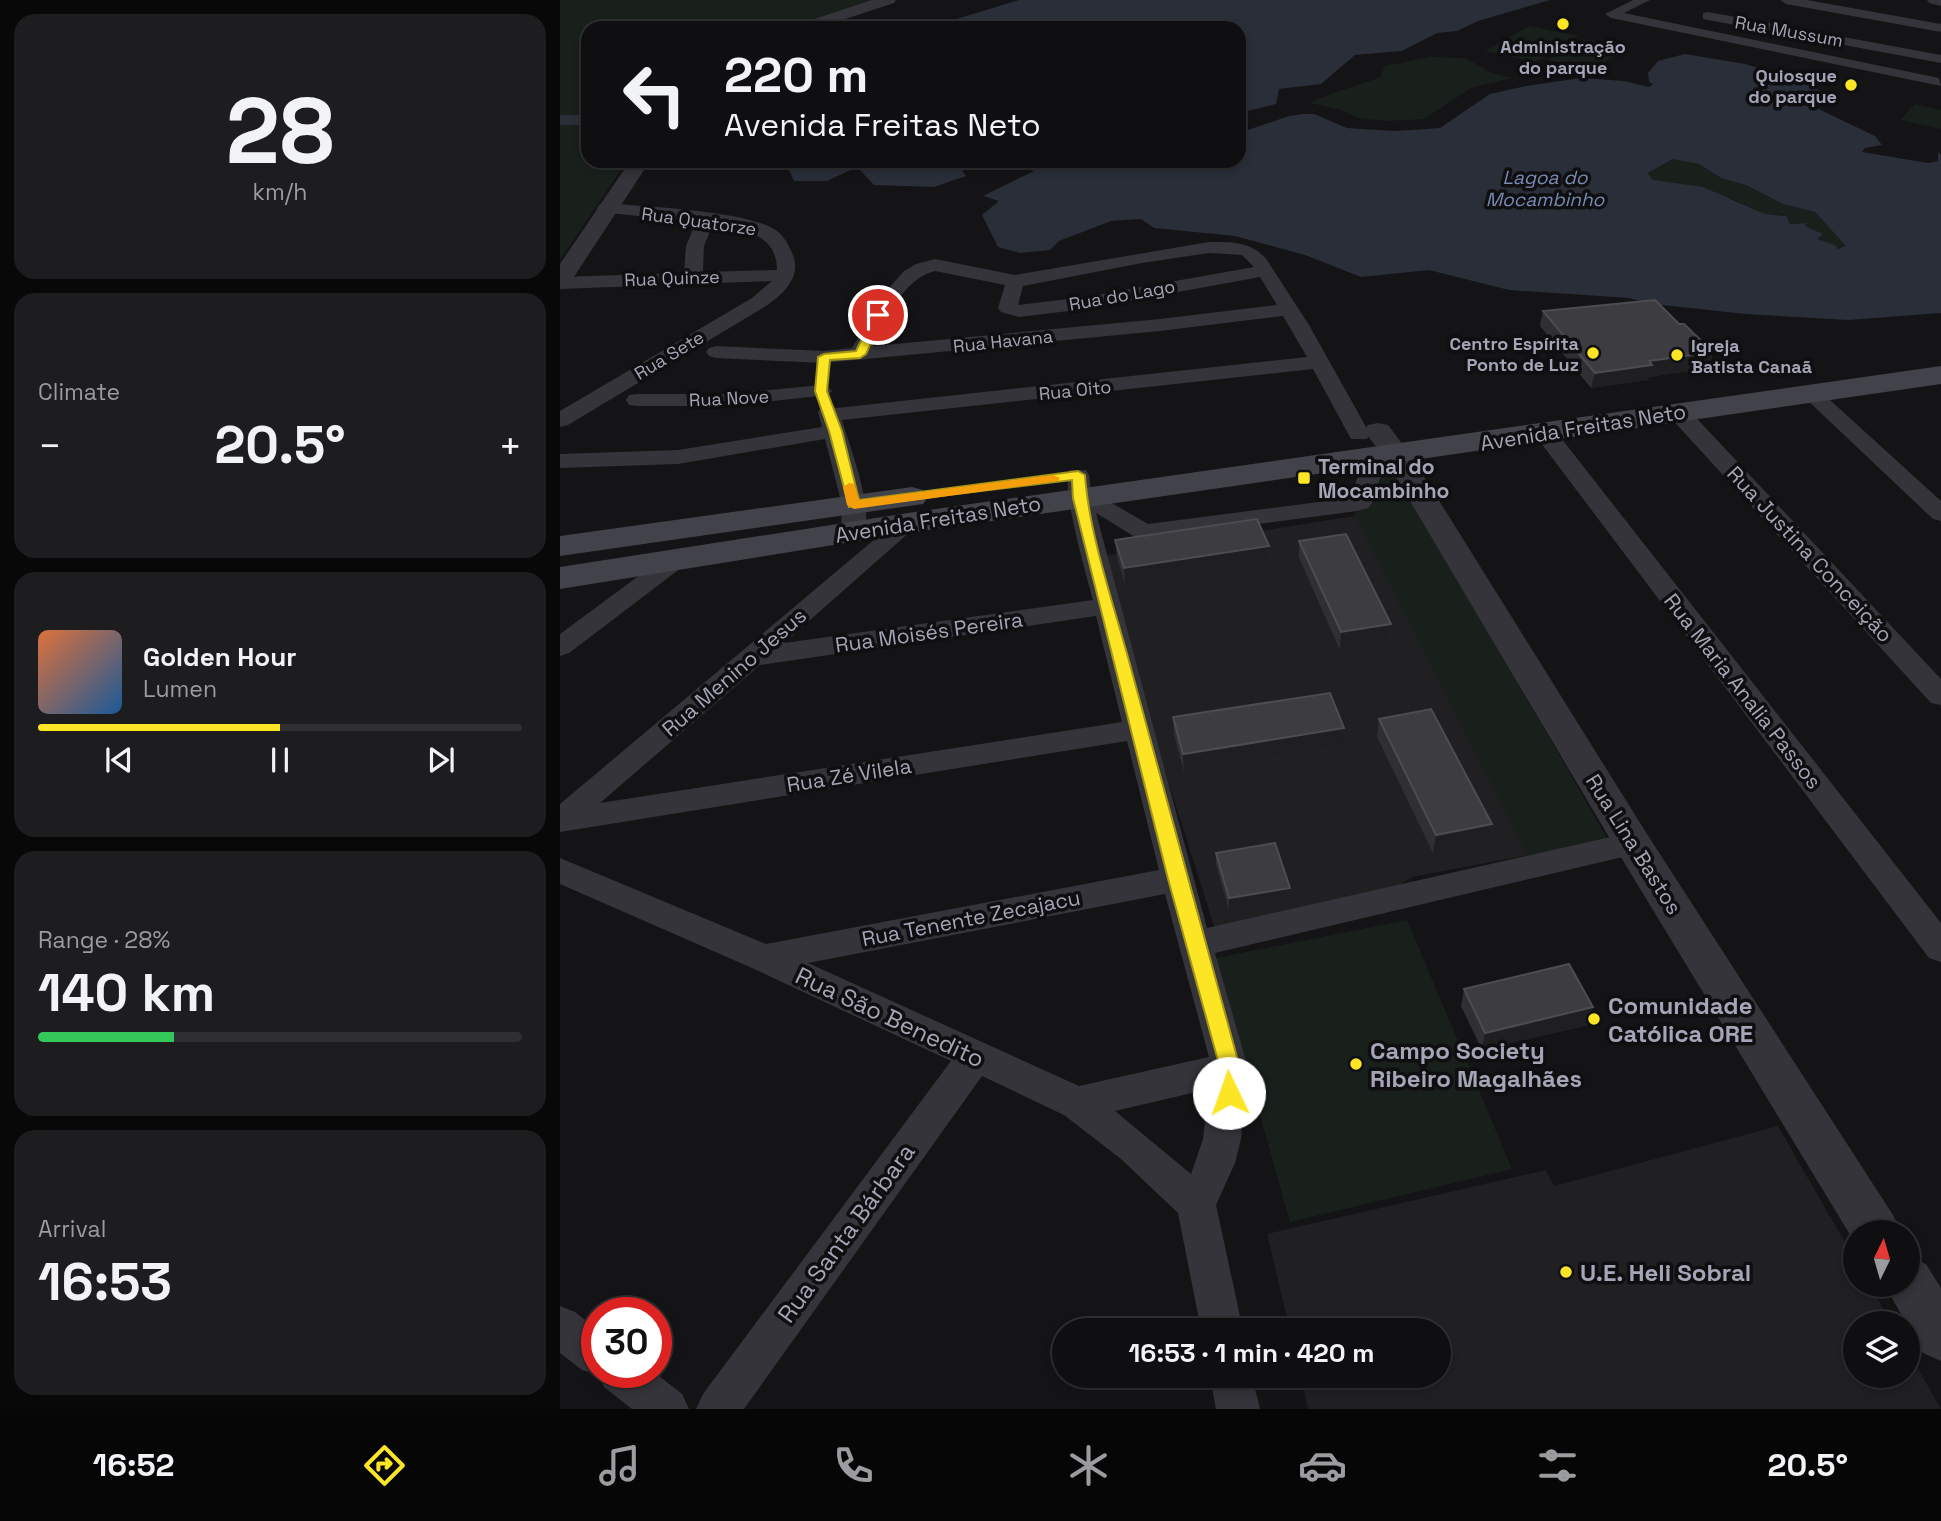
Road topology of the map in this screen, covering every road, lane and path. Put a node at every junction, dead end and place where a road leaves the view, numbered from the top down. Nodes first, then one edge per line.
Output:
1 (888, 0) edge
2 (1786, 0) edge
3 (1935, 0) edge
4 (1641, 1) edge
5 (1941, 1) edge
6 (1663, 8) dead end
7 (1690, 13) dead end
8 (824, 21) edge
9 (1941, 28) edge
10 (1941, 59) edge
11 (1940, 85) edge
12 (635, 168) edge
13 (606, 208) junction
14 (706, 220) junction
15 (1264, 271) junction
16 (694, 276) junction
17 (1014, 281) junction
18 (560, 282) edge
19 (781, 282) junction
20 (1289, 309) junction
21 (716, 352) dead end
22 (860, 354) junction
23 (824, 357) junction
24 (1319, 362) junction
25 (1940, 370) edge
26 (1743, 380) junction
27 (821, 391) junction
28 (1812, 394) junction
29 (637, 400) dead end
30 (1766, 401) junction
31 (1678, 412) junction
32 (560, 420) edge
33 (833, 423) junction
34 (1546, 434) junction
35 (1377, 444) junction
36 (560, 461) edge
37 (1081, 490) junction
38 (1941, 514) edge
39 (853, 518) junction
40 (908, 523) junction
41 (560, 545) edge
42 (676, 561) junction
43 (560, 578) edge
44 (1107, 606) junction
45 (560, 646) edge
46 (751, 657) junction
47 (1941, 696) edge
48 (1139, 729) junction
49 (560, 821) edge
50 (1633, 844) junction
51 (560, 870) edge
52 (1177, 879) junction
53 (1196, 944) junction
54 (1941, 948) edge
55 (764, 958) junction
56 (975, 1057) junction
57 (1230, 1068) junction
58 (1077, 1103) junction
59 (1196, 1204) junction
60 (1868, 1220) edge
61 (1917, 1297) edge
62 (1220, 1318) edge
63 (560, 1327) edge
64 (1941, 1335) edge
65 (581, 1343) edge
66 (640, 1388) edge
67 (1234, 1388) edge
68 (667, 1409) edge
69 (718, 1409) edge
70 (1238, 1409) edge

1 - 8 street
2 - 9 street
3 - 5 street
4 - 6 street
4 - 11 street
7 - 10 street, Rua Mussum
12 - 13 street
13 - 14 street, Rua Quatorze
13 - 18 street
14 - 16 street
14 - 19 street, Rua Quatorze
15 - 17 street, Rua do Lago
15 - 17 street, Rua do Lago
15 - 20 street, Rua do Lago
16 - 18 street, Rua Quinze
16 - 19 street, Rua Quinze
17 - 22 street, Rua do Lago
19 - 32 street, Rua Sete
20 - 22 street, Rua Havana
20 - 24 street, Rua do Lago
21 - 23 street, Rua Havana
22 - 23 street, Rua Havana
23 - 27 street
24 - 33 street, Rua Oito
24 - 35 street, Rua do Lago
25 - 26 main road, Avenida Freitas Neto
25 - 28 main road, Avenida Freitas Neto
26 - 30 main road
26 - 35 main road, Avenida Freitas Neto
27 - 29 street, Rua Nove
27 - 33 street
28 - 30 main road, Avenida Freitas Neto
28 - 38 street
30 - 31 main road, Avenida Freitas Neto
31 - 34 main road, Avenida Freitas Neto
31 - 47 street, Rua Justina Conceição
33 - 36 street, Rua Oito
33 - 39 street
34 - 35 main road, Avenida Freitas Neto
34 - 54 street, Rua Maria Analia Passos
35 - 37 main road, Avenida Freitas Neto
35 - 37 street
35 - 50 street, Rua Lina Bastos
37 - 39 main road, Avenida Freitas Neto
37 - 40 main road, Avenida Freitas Neto
37 - 44 street
39 - 40 main road, Avenida Freitas Neto
39 - 41 main road, Avenida Freitas Neto
39 - 42 main road, Avenida Freitas Neto
40 - 46 street, Rua Menino Jesus
42 - 43 main road, Avenida Freitas Neto
42 - 45 street
44 - 46 street, Rua Moisés Pereira
44 - 48 street
46 - 49 street, Rua Menino Jesus
48 - 49 street, Rua Zé Vilela
48 - 52 street
50 - 53 street
50 - 60 street, Rua Lina Bastos
51 - 55 street, Rua São Benedito
52 - 53 street
52 - 55 street, Rua Tenente Zecajacu
53 - 57 street
55 - 56 street, Rua São Benedito
56 - 58 street, Rua São Benedito
56 - 69 street, Rua Santa Bárbara
57 - 58 street
57 - 59 street
58 - 59 street, Rua São Benedito
59 - 62 street
61 - 64 street
63 - 65 street
66 - 68 street
67 - 70 street

